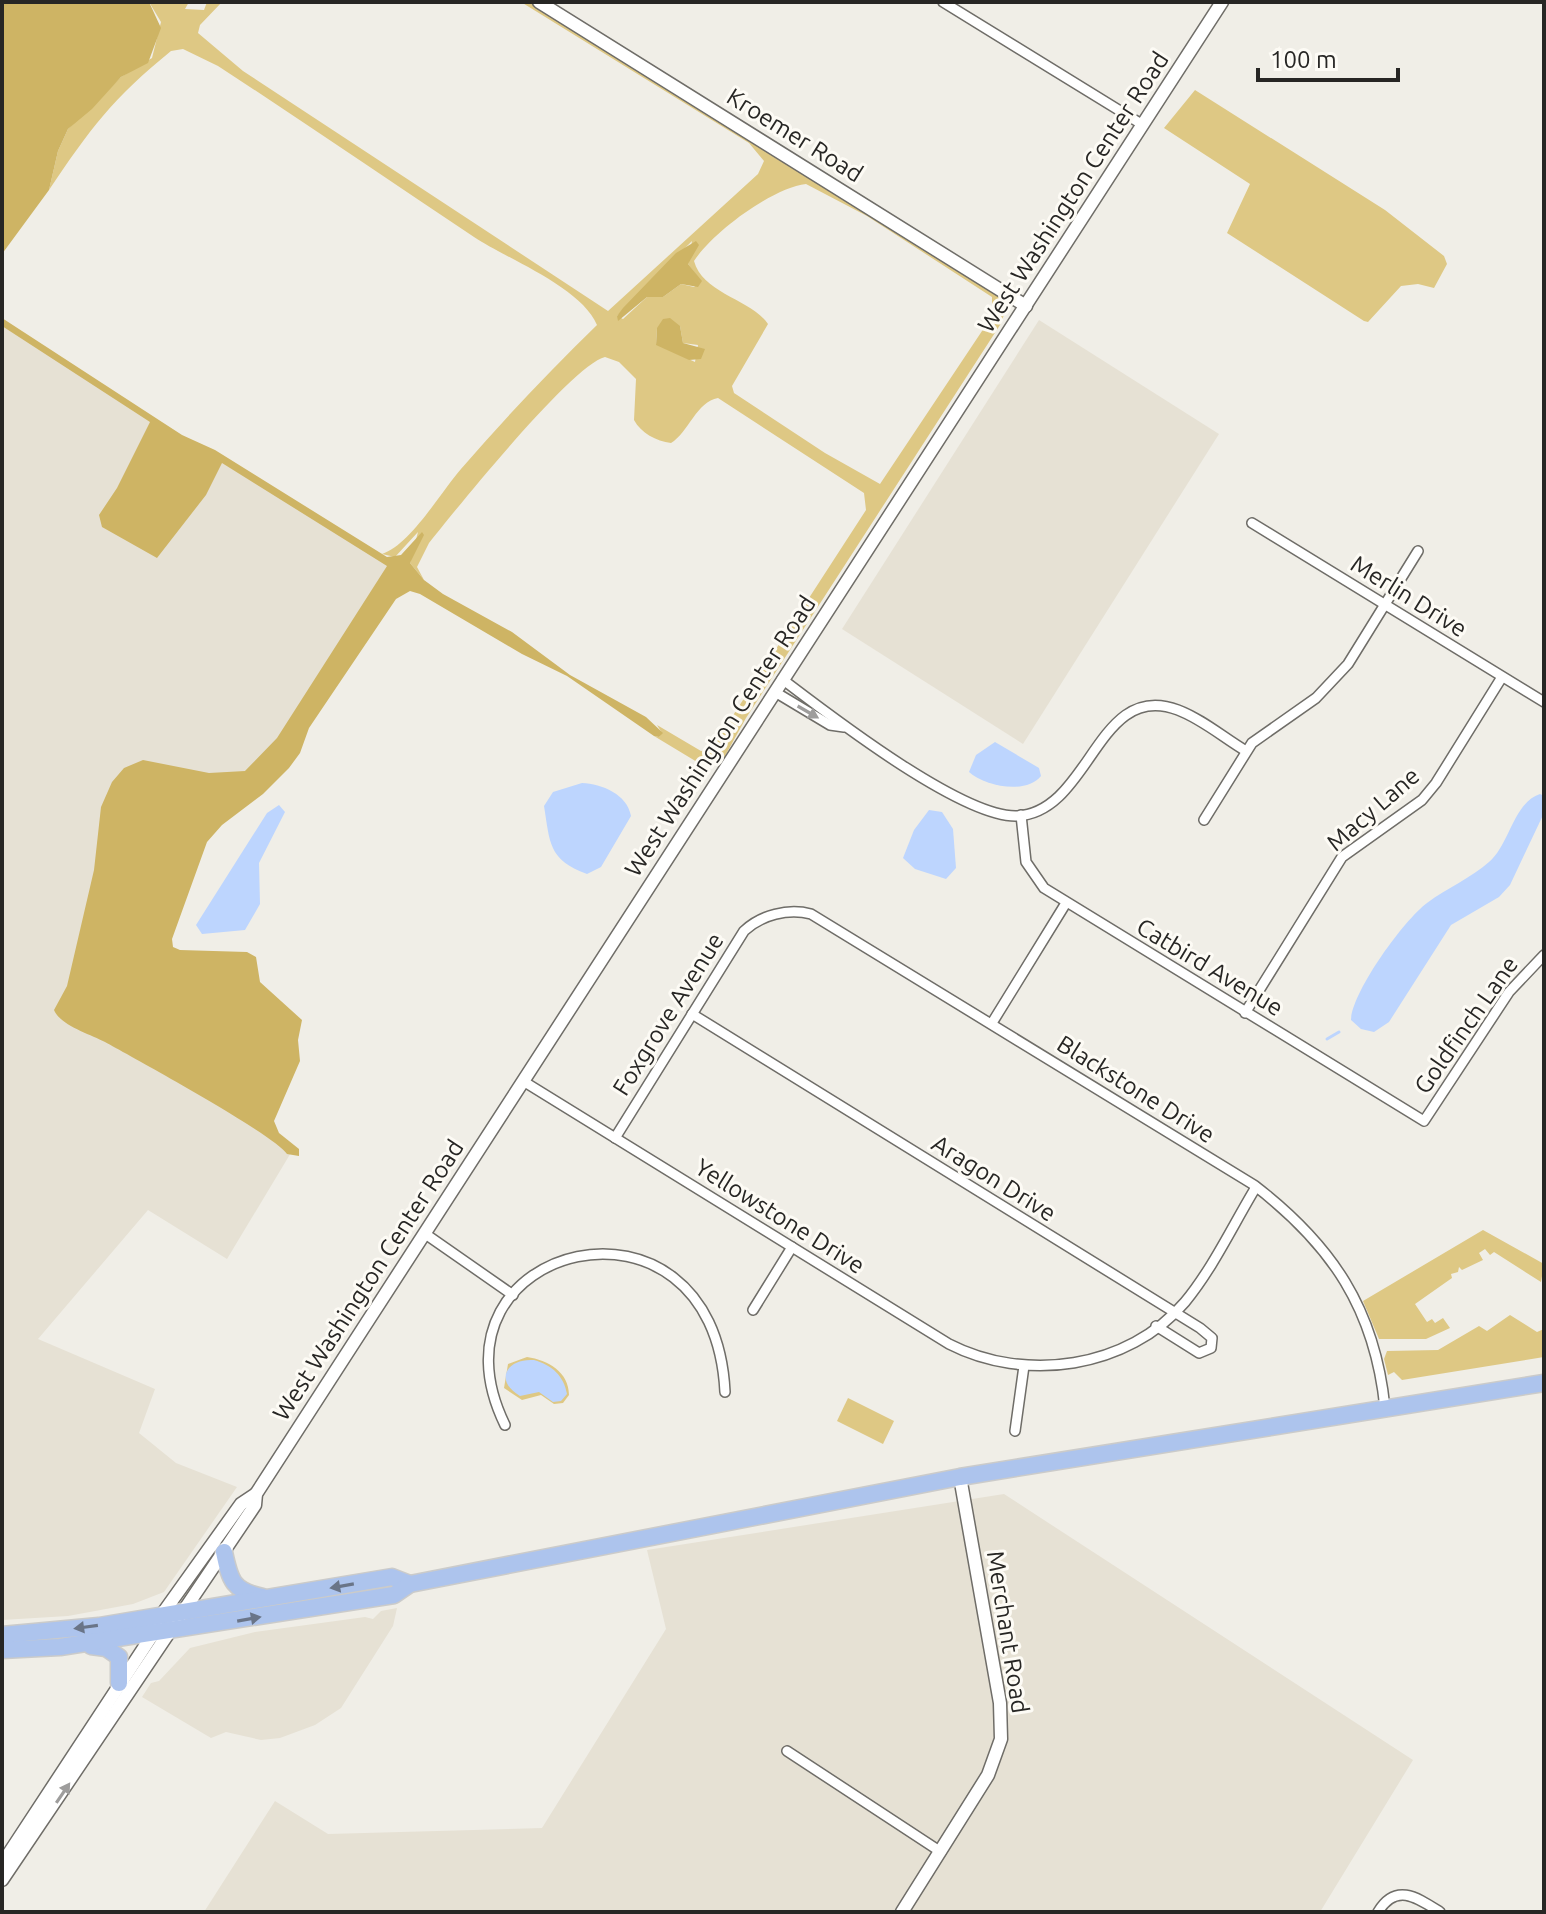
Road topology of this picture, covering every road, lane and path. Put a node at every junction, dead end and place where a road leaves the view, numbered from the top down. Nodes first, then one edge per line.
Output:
1 (539, 2) edge
2 (943, 2) edge
3 (1222, 2) edge
4 (1143, 125) junction
5 (1026, 306) junction
6 (1252, 523) dead end
7 (1418, 551) dead end
8 (1386, 604) junction
9 (1502, 677) junction
10 (782, 679) junction
11 (775, 692) junction
12 (1544, 702) edge
13 (844, 727) junction
14 (1246, 751) junction
15 (1021, 815) junction
16 (1204, 820) dead end
17 (1066, 903) junction
18 (762, 919) joint
19 (1544, 955) edge
20 (1245, 1013) junction
21 (692, 1014) junction
22 (992, 1023) junction
23 (523, 1081) junction
24 (1424, 1121) joint
25 (615, 1138) junction
26 (1256, 1187) junction
27 (424, 1233) junction
28 (792, 1247) junction
29 (513, 1295) junction
30 (753, 1310) dead end
31 (1174, 1312) junction
32 (1156, 1326) junction
33 (1024, 1366) junction
34 (1544, 1383) edge
35 (725, 1392) dead end
36 (1385, 1408) junction
37 (505, 1425) dead end
38 (1015, 1431) dead end
39 (960, 1477) junction
40 (256, 1494) junction
41 (224, 1552) junction
42 (410, 1584) junction
43 (273, 1598) junction
44 (185, 1610) junction
45 (163, 1613) junction
46 (172, 1629) junction
47 (155, 1631) junction
48 (2, 1635) edge
49 (78, 1645) junction
50 (2, 1650) edge
51 (119, 1683) junction
52 (787, 1751) dead end
53 (941, 1852) junction
54 (2, 1864) edge
55 (2, 1880) edge
56 (902, 1912) edge
57 (1378, 1912) edge
58 (1440, 1912) edge

1 - 5 main road, Kroemer Road
2 - 4 street
3 - 4 main road, West Washington Center Road
4 - 5 main road, West Washington Center Road
5 - 10 main road, West Washington Center Road
6 - 8 street, Merlin Drive
7 - 8 street
8 - 9 street, Merlin Drive
8 - 14 street
9 - 12 street, Merlin Drive
9 - 20 street, Macy Lane
10 - 11 main road, West Washington Center Road
10 - 13 street
11 -> 13 street
11 - 23 main road, West Washington Center Road
13 - 15 street
14 - 15 street
14 - 16 street
15 - 17 street, Catbird Avenue
17 - 20 street, Catbird Avenue
17 - 22 street
18 - 21 street, Foxgrove Avenue
18 - 22 street, Blackstone Drive
19 - 24 street, Goldfinch Lane
20 - 24 street, Catbird Avenue
21 - 25 street, Foxgrove Avenue
21 - 31 street, Aragon Drive
22 - 26 street, Blackstone Drive
23 - 25 street, Yellowstone Drive
23 - 27 main road, West Washington Center Road
25 - 28 street, Yellowstone Drive
26 - 31 street, Yellowstone Drive
26 - 36 street, Blackstone Drive
27 - 29 street
27 - 40 main road, West Washington Center Road
28 - 30 street
28 - 33 street, Yellowstone Drive
29 - 35 street
29 - 37 street
31 - 32 street, Yellowstone Drive
31 - 32 street, Aragon Drive
32 - 33 street, Yellowstone Drive
33 - 38 street
34 - 36 highway
36 - 39 highway
39 - 42 highway
39 - 53 main road, Merchant Road
40 - 41 main road, West Washington Center Road
40 - 45 main road, West Washington Center Road
41 - 43 highway
41 - 44 main road, West Washington Center Road
42 -> 43 highway
46 -> 42 highway
43 - 44 highway
44 - 45 highway
44 - 46 main road, West Washington Center Road
45 - 47 main road, West Washington Center Road
45 -> 48 highway
46 - 47 highway
55 -> 46 main road, West Washington Center Road
47 - 49 highway
47 - 51 main road, West Washington Center Road
49 - 50 highway
49 - 51 highway
51 - 54 main road, West Washington Center Road
52 - 53 street
53 - 56 main road, Merchant Road
57 - 58 street

